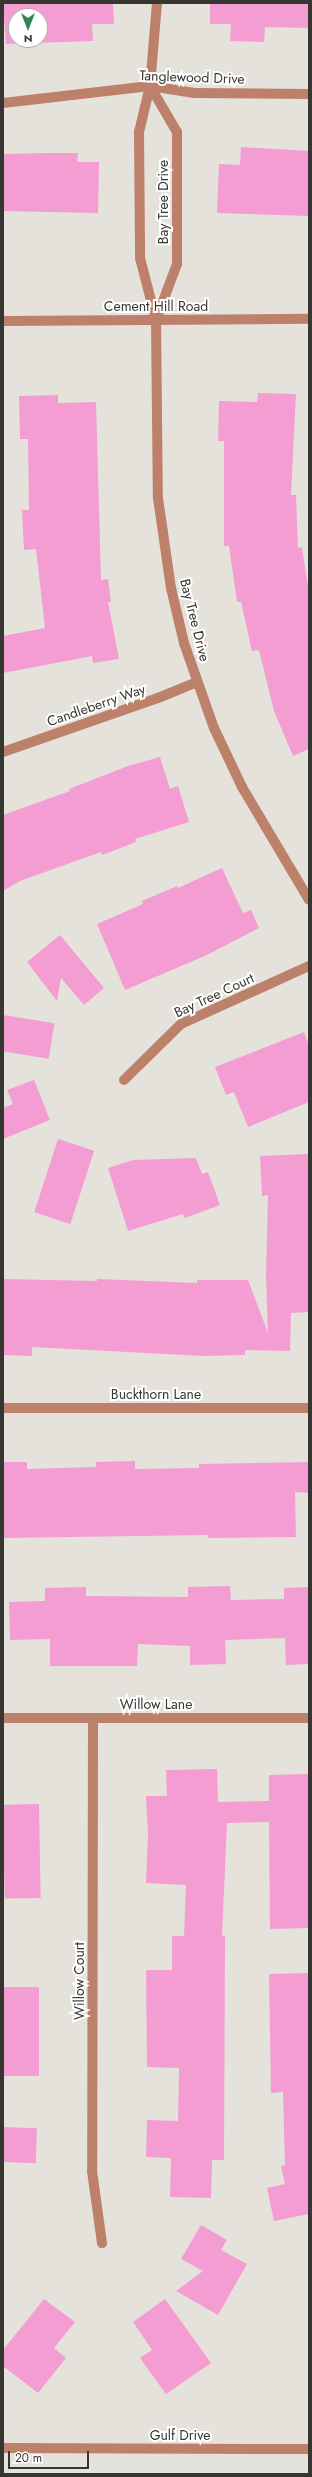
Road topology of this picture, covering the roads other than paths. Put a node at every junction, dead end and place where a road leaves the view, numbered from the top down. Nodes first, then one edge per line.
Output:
1 (157, 3) edge
2 (150, 86) junction
3 (309, 94) edge
4 (3, 103) edge
5 (309, 319) edge
6 (3, 320) edge
7 (156, 320) junction
8 (196, 682) junction
9 (3, 752) edge
10 (309, 900) edge
11 (309, 966) edge
12 (124, 1080) dead end
13 (3, 1408) edge
14 (309, 1408) edge
15 (3, 1718) edge
16 (93, 1718) junction
17 (309, 1718) edge
18 (102, 2243) dead end
19 (3, 2448) edge
20 (309, 2449) edge

1 - 2 street, Bay Tree Drive
2 - 3 street, Tanglewood Drive
2 - 4 street, Tanglewood Drive
2 - 7 street, Bay Tree Drive
2 - 7 street, Bay Tree Drive
5 - 7 street, Cement Hill Road
6 - 7 street, Cement Hill Road
7 - 8 street, Bay Tree Drive
8 - 9 street, Candleberry Way
8 - 10 street, Bay Tree Drive
11 - 12 street, Bay Tree Court
13 - 14 street, Buckthorn Lane
15 - 16 street, Willow Lane
16 - 17 street, Willow Lane
16 - 18 street, Willow Court
19 - 20 street, Gulf Drive

